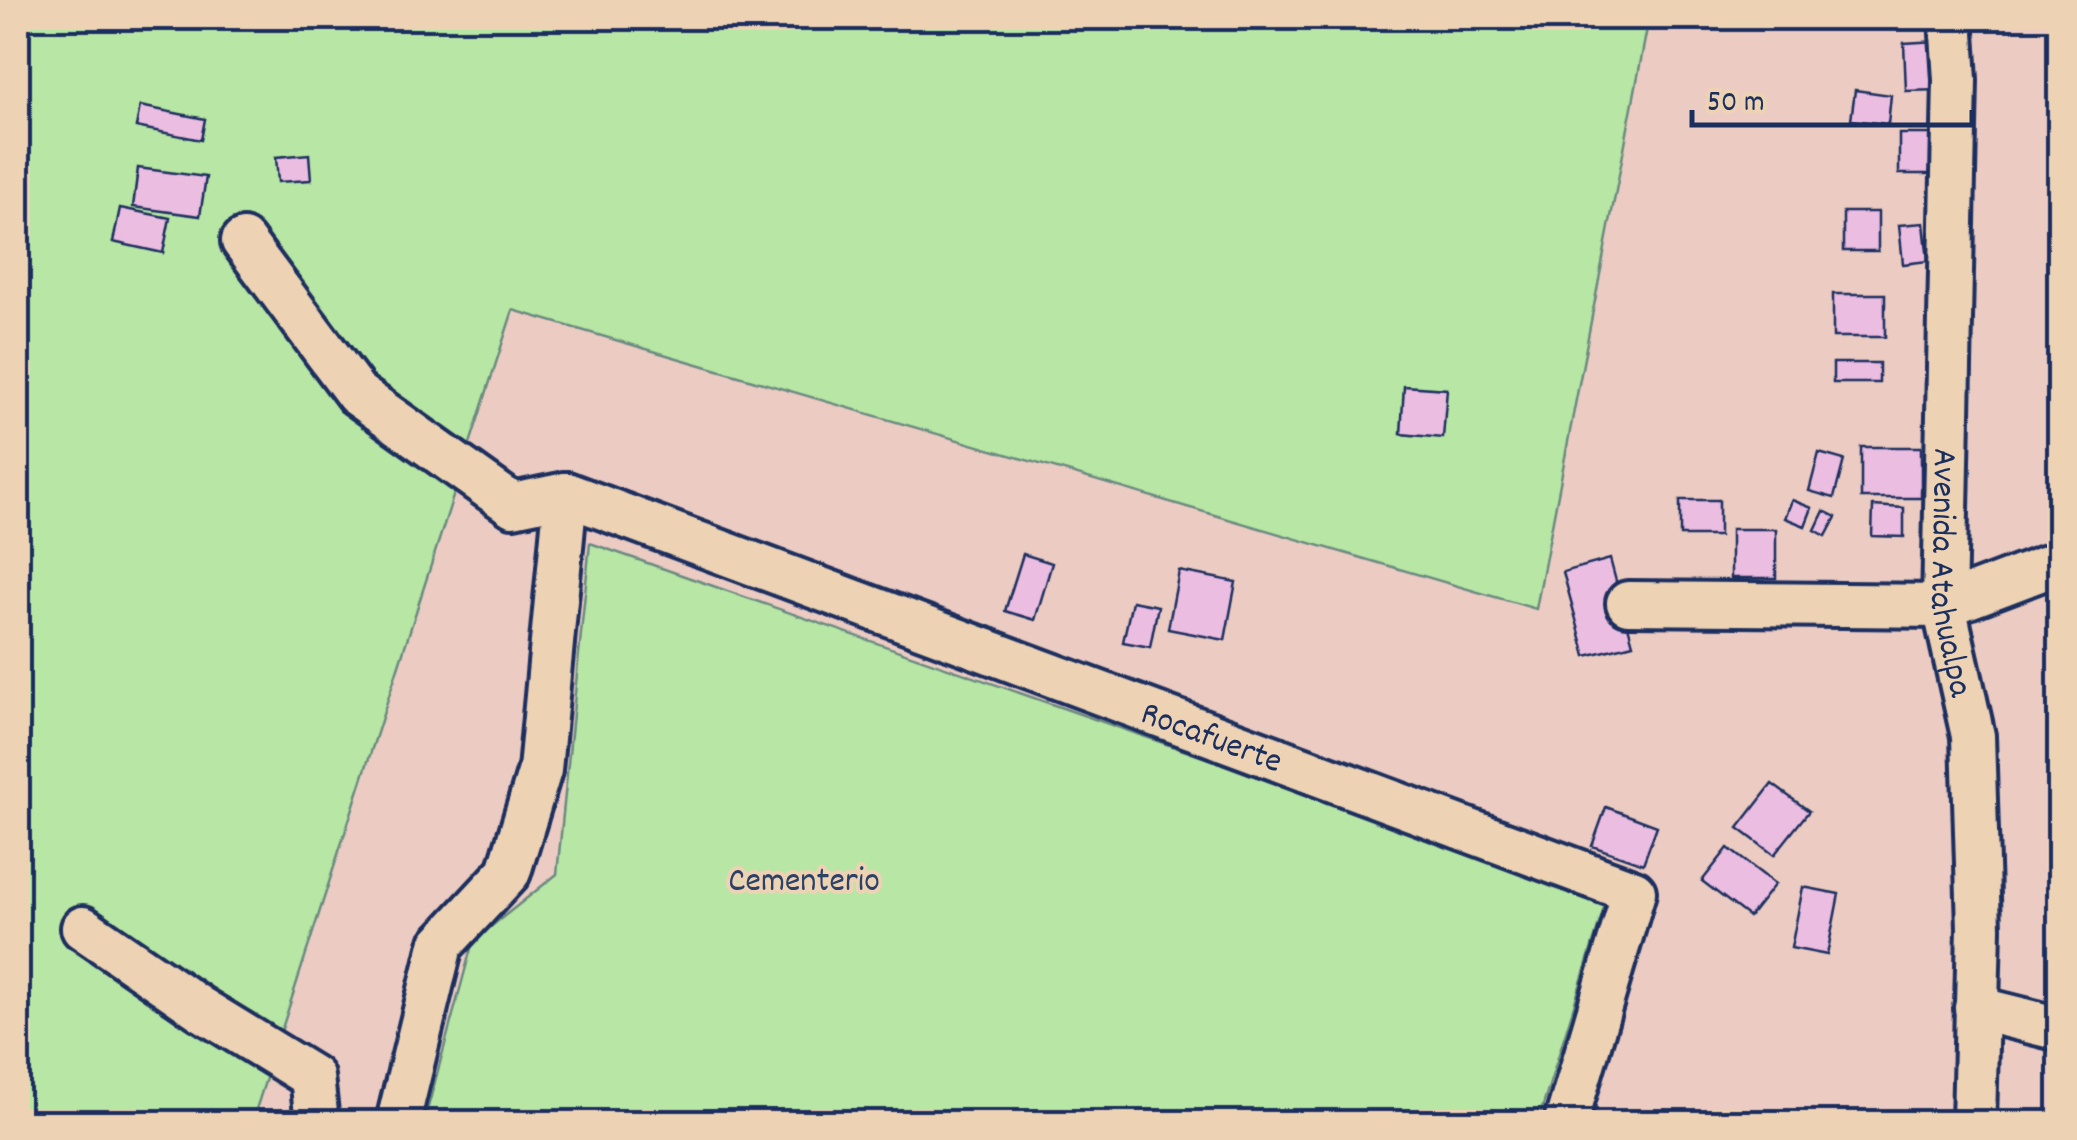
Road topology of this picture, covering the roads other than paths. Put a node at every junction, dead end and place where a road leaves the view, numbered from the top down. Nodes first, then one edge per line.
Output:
1 (1951, 18) edge
2 (243, 242) dead end
3 (566, 494) junction
4 (2060, 562) edge
5 (1628, 603) dead end
6 (1944, 606) junction
7 (83, 928) dead end
8 (1976, 1008) junction
9 (2060, 1029) edge
10 (316, 1122) edge
11 (398, 1122) edge
12 (1566, 1122) edge
13 (1974, 1122) edge

1 - 6 street, Avenida Atahualpa
2 - 3 street
3 - 11 street
3 - 12 street, Rocafuerte
4 - 6 street
5 - 6 street
6 - 8 street, Avenida Atahualpa
7 - 10 street
8 - 9 street
8 - 13 street, Avenida Atahualpa

